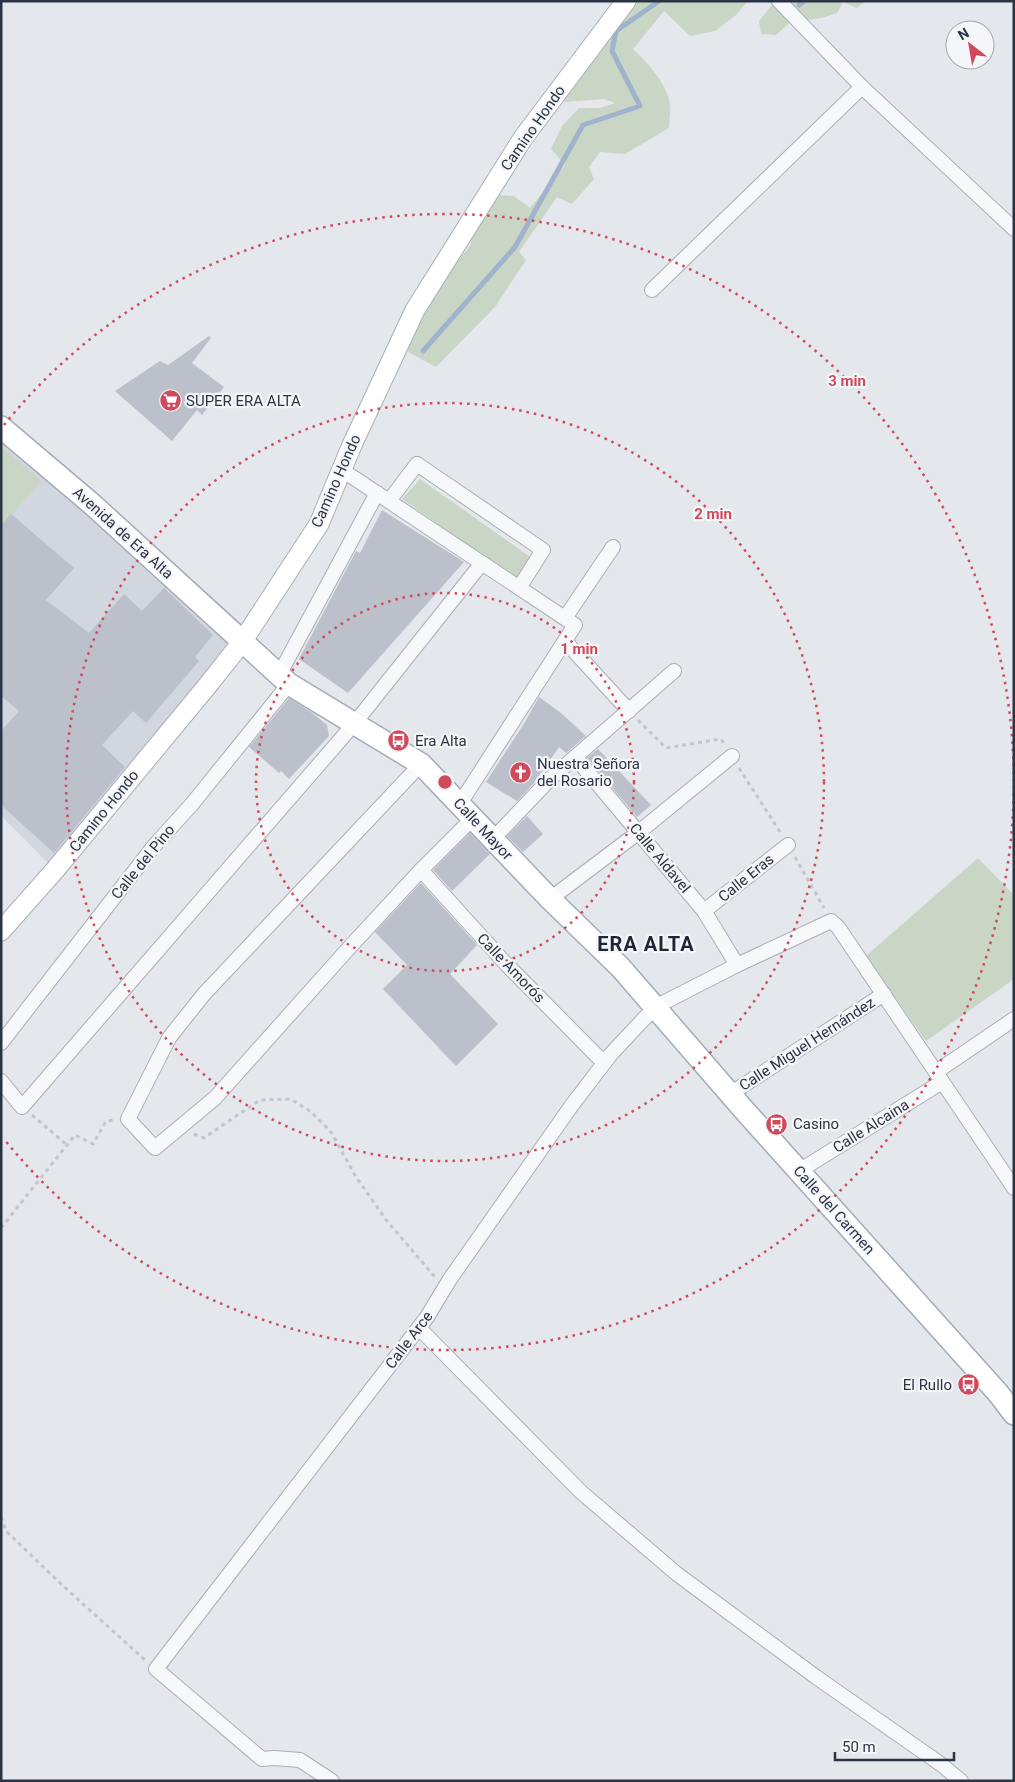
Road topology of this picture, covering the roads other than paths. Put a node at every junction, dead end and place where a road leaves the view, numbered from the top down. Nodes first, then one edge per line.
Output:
1 (626, 1) edge
2 (779, 1) edge
3 (862, 87) junction
4 (1014, 229) edge
5 (652, 290) dead end
6 (1, 426) edge
7 (342, 470) junction
8 (377, 493) junction
9 (389, 501) junction
10 (613, 547) dead end
11 (482, 563) junction
12 (519, 588) junction
13 (565, 618) junction
14 (565, 640) junction
15 (242, 642) junction
16 (674, 671) dead end
17 (284, 679) junction
18 (629, 711) junction
19 (354, 724) junction
20 (732, 756) road end
21 (576, 758) junction
22 (421, 764) junction
23 (466, 812) junction
24 (639, 832) junction
25 (492, 840) junction
26 (788, 845) road end
27 (421, 870) junction
28 (550, 900) junction
29 (704, 912) junction
30 (1, 931) edge
31 (737, 964) junction
32 (884, 994) junction
33 (655, 1006) junction
34 (1014, 1019) edge
35 (1, 1043) edge
36 (604, 1063) junction
37 (939, 1077) junction
38 (1, 1081) edge
39 (730, 1094) junction
40 (799, 1171) junction
41 (1014, 1188) edge
42 (419, 1328) junction
43 (1014, 1414) edge
44 (332, 1781) edge
45 (961, 1781) edge

1 - 7 main road, Camino Hondo
2 - 3 street
3 - 4 street
3 - 5 street
6 - 15 main road, Avenida de Era Alta
7 - 8 street
7 - 15 main road, Camino Hondo
8 - 9 street
8 - 17 street, Calle del Pino
9 - 11 street
9 - 12 street
10 - 13 street
11 - 12 street
11 - 19 street
12 - 13 street
13 - 14 street
14 - 18 street
14 - 23 street
15 - 17 main road, Calle Mayor
15 - 30 main road, Camino Hondo
16 - 18 street
17 - 19 main road, Calle Mayor
17 - 35 street, Calle del Pino
18 - 21 street
19 - 22 main road, Calle Mayor
19 - 38 street
20 - 24 street
21 - 24 street, Calle Aldavel
21 - 25 street
22 - 23 main road, Calle Mayor
22 - 27 street
23 - 25 main road, Calle Mayor
23 - 27 street
24 - 28 street
24 - 29 street, Calle Aldavel
25 - 28 main road, Calle Mayor
26 - 29 street, Calle Eras
27 - 36 street, Calle Amorós
28 - 33 main road, Calle Mayor
29 - 31 street, Calle Aldavel
31 - 32 street
31 - 33 street
32 - 37 street
32 - 39 street, Calle Miguel Hernández
33 - 36 street, Calle Arce
33 - 39 main road, Calle del Carmen
34 - 37 street, Calle Alcaina
36 - 42 street, Calle Arce
37 - 40 street, Calle Alcaina
37 - 41 street
39 - 40 main road, Calle del Carmen
40 - 43 main road, Calle del Carmen
42 - 44 street, Calle Arce
42 - 45 street

